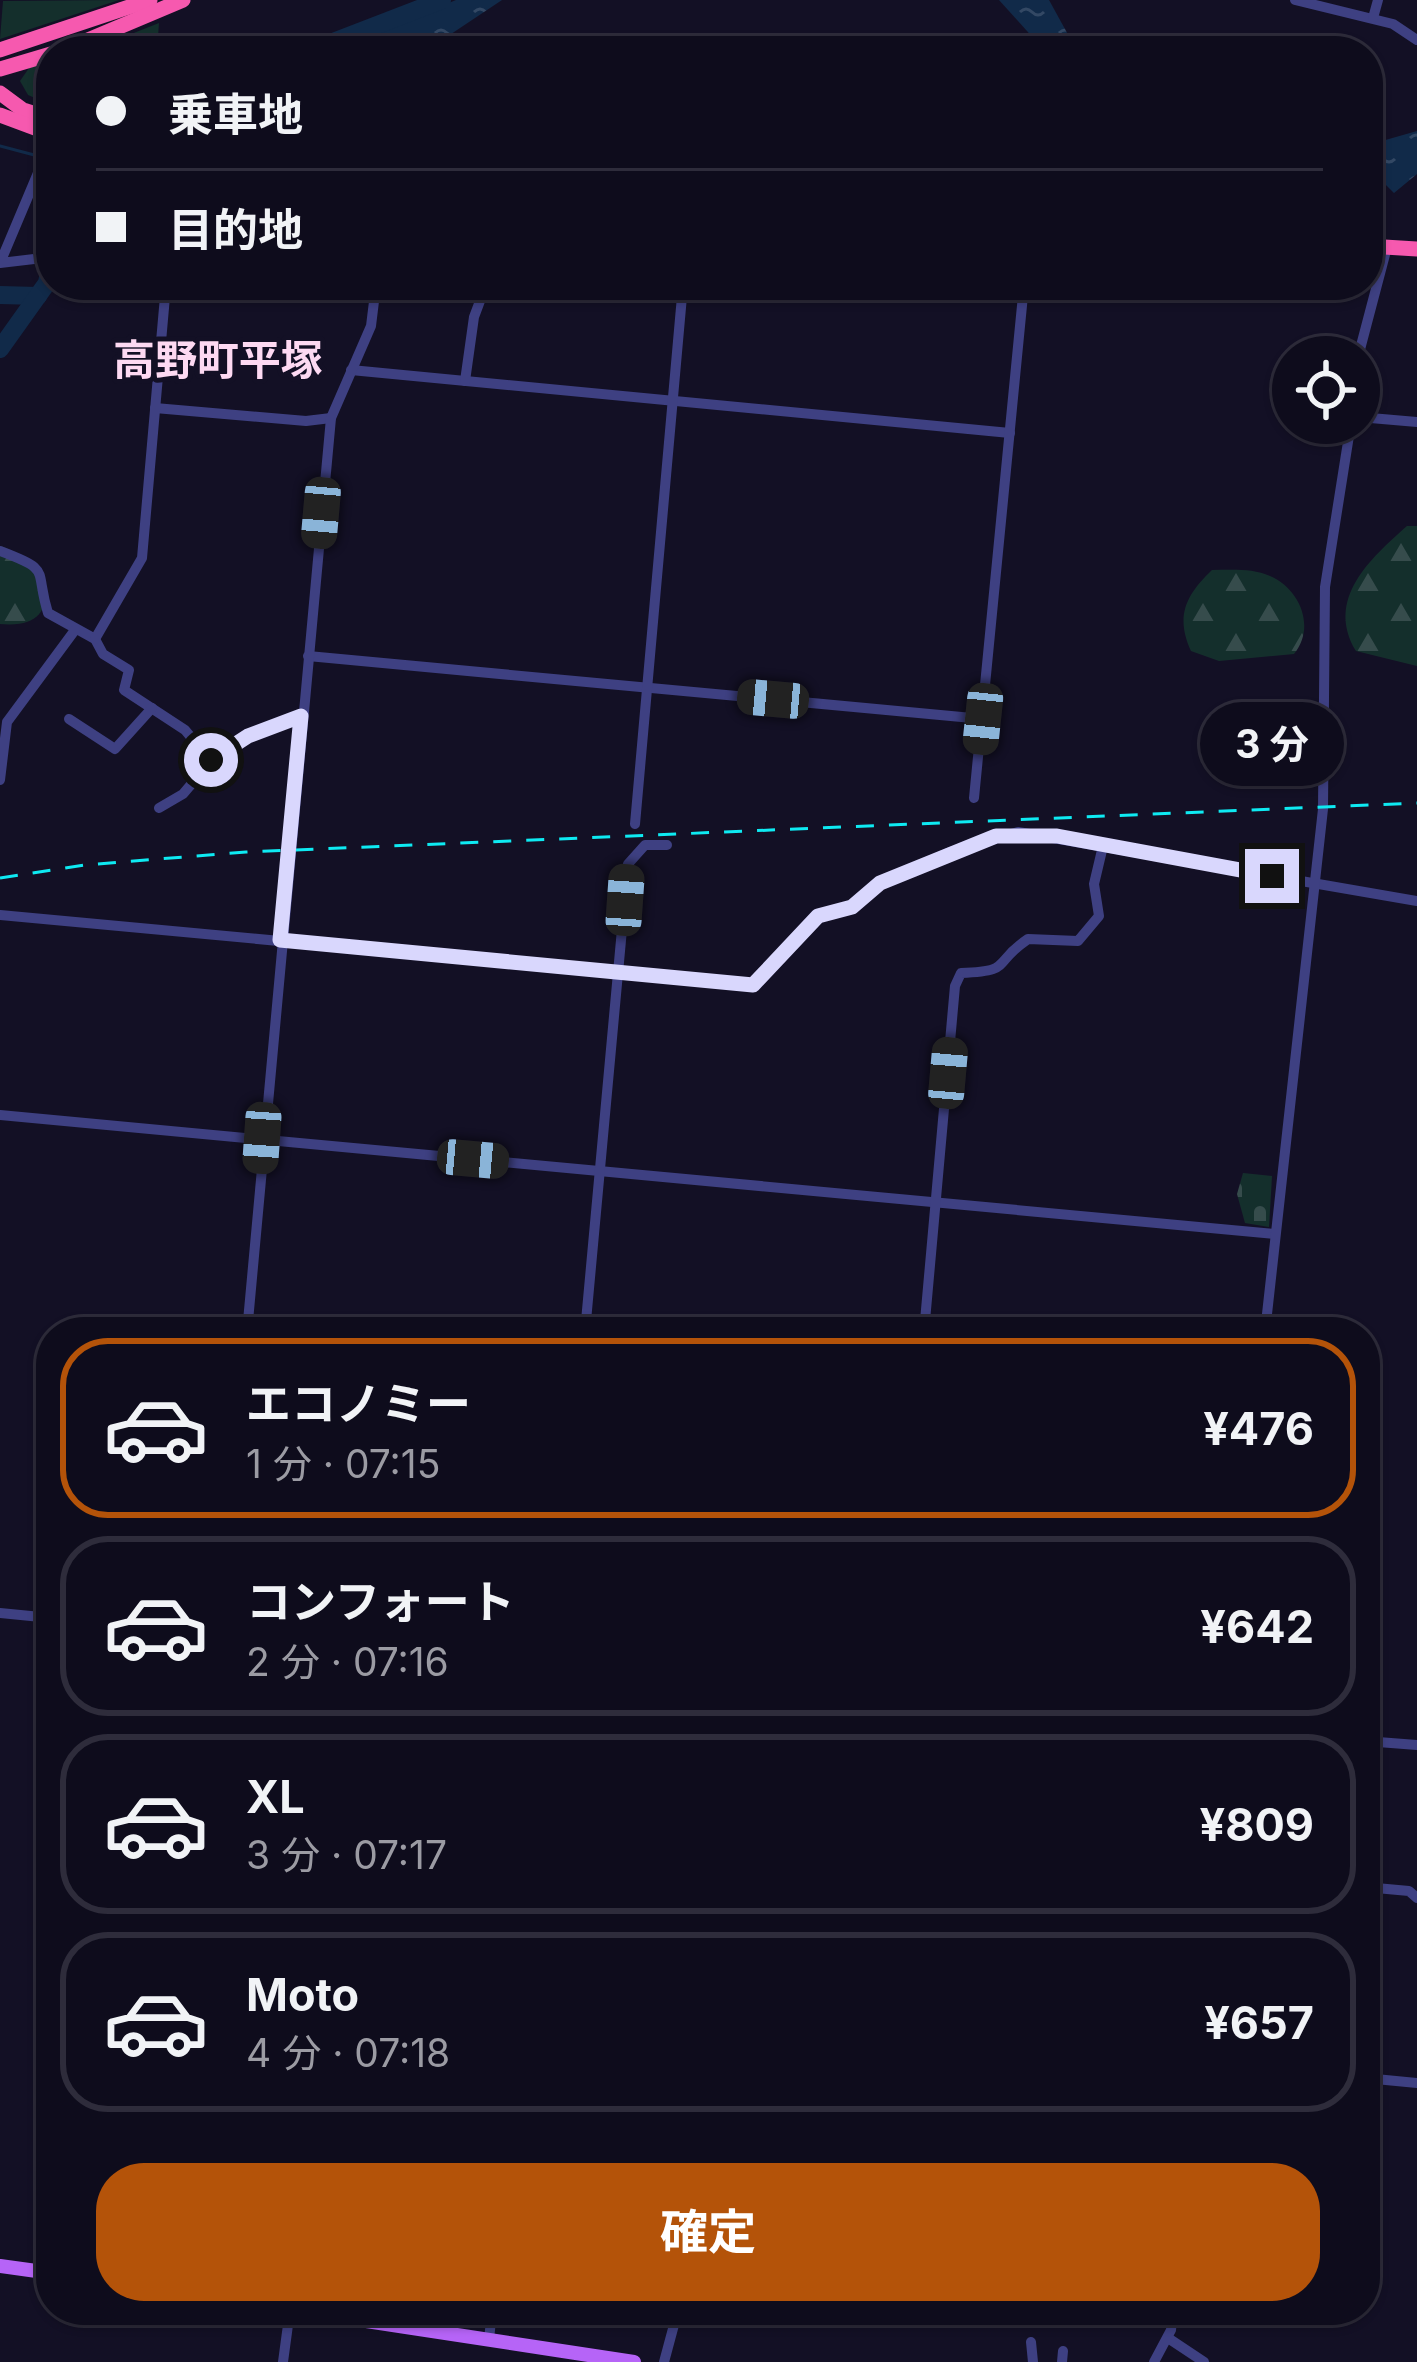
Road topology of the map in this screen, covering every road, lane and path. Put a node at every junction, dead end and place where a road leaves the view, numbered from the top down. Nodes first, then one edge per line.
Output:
1 (150, 0) edge
2 (184, 0) edge
3 (1294, 0) edge
4 (1378, 0) edge
5 (1373, 18) junction
6 (41, 36) edge
7 (98, 36) edge
8 (36, 38) edge
9 (1417, 40) edge
10 (2, 49) edge
11 (36, 59) edge
12 (5, 68) edge
13 (0, 93) edge
14 (36, 114) edge
15 (0, 115) edge
16 (36, 131) edge
17 (36, 174) edge
18 (1383, 247) edge
19 (1387, 247) junction
20 (1417, 249) edge
21 (36, 259) edge
22 (0, 262) edge
23 (1383, 262) edge
24 (165, 300) edge
25 (374, 300) edge
26 (480, 300) edge
27 (681, 300) edge
28 (1023, 300) edge
29 (1373, 300) edge
30 (1364, 336) edge
31 (351, 370) junction
32 (465, 381) junction
33 (673, 400) junction
34 (155, 408) junction
35 (331, 418) junction
36 (1380, 419) edge
37 (1417, 422) edge
38 (1010, 433) junction
39 (1348, 444) edge
40 (0, 551) edge
41 (75, 630) junction
42 (95, 639) junction
43 (308, 656) junction
44 (648, 688) junction
45 (152, 707) junction
46 (301, 716) junction
47 (69, 719) dead end
48 (983, 719) junction
49 (211, 760) junction
50 (0, 780) edge
51 (974, 798) dead end
52 (159, 808) dead end
53 (635, 824) dead end
54 (667, 845) dead end
55 (1102, 846) junction
56 (1314, 884) junction
57 (1417, 902) edge
58 (0, 915) edge
59 (280, 940) junction
60 (620, 972) junction
61 (0, 1114) edge
62 (262, 1138) junction
63 (600, 1171) junction
64 (937, 1202) junction
65 (1274, 1234) junction
66 (249, 1317) edge
67 (586, 1317) edge
68 (926, 1317) edge
69 (1266, 1317) edge
70 (0, 1613) edge
71 (36, 1617) edge
72 (1380, 1742) edge
73 (1417, 1745) edge
74 (1417, 1877) edge
75 (1380, 1890) edge
76 (1413, 1895) edge
77 (1380, 2079) edge
78 (1417, 2083) edge
79 (0, 2266) edge
80 (36, 2271) edge
81 (289, 2325) edge
82 (390, 2325) edge
83 (490, 2325) edge
84 (674, 2325) edge
85 (1170, 2325) edge
86 (1168, 2338) junction
87 (489, 2340) junction
88 (1031, 2342) dead end
89 (283, 2362) edge
90 (631, 2362) edge
91 (664, 2362) edge
92 (1033, 2362) edge
93 (1154, 2362) edge
94 (1204, 2362) edge

1 - 6 highway
2 - 7 highway
3 - 5 street
4 - 5 street
5 - 9 street
8 - 10 highway
11 - 12 highway
13 - 14 highway
15 - 16 highway
17 - 22 street
18 - 19 highway
19 - 20 highway
19 - 23 street
21 - 22 street
24 - 34 street
25 - 31 street
26 - 32 street
27 - 33 street
28 - 38 street
29 - 30 street
31 - 32 street
31 - 35 street
32 - 33 street
33 - 38 street
33 - 44 street
34 - 35 street
34 - 42 street
35 - 43 street
36 - 37 street
38 - 48 street
39 - 56 street
40 - 41 street
41 - 42 street
41 - 50 street
42 - 45 street
43 - 44 street
43 - 46 street
44 - 48 street
44 - 53 street
45 - 47 street
45 - 49 street
46 - 49 street
46 - 59 street
48 - 51 street
49 - 52 street
54 - 60 street
55 - 56 street
55 - 60 street
55 - 64 street
56 - 57 street
56 - 65 street
58 - 59 street
59 - 60 street
59 - 62 street
60 - 63 street
61 - 62 street
62 - 63 street
62 - 66 street
63 - 64 street
63 - 67 street
64 - 65 street
64 - 68 street
65 - 69 street
70 - 71 street
72 - 73 street
74 - 76 street
75 - 76 street
77 - 78 street
79 - 80 main road
81 - 89 street
82 - 87 main road
83 - 87 street
84 - 91 street
85 - 86 street
86 - 93 street
86 - 94 street
87 - 90 main road
88 - 92 street

